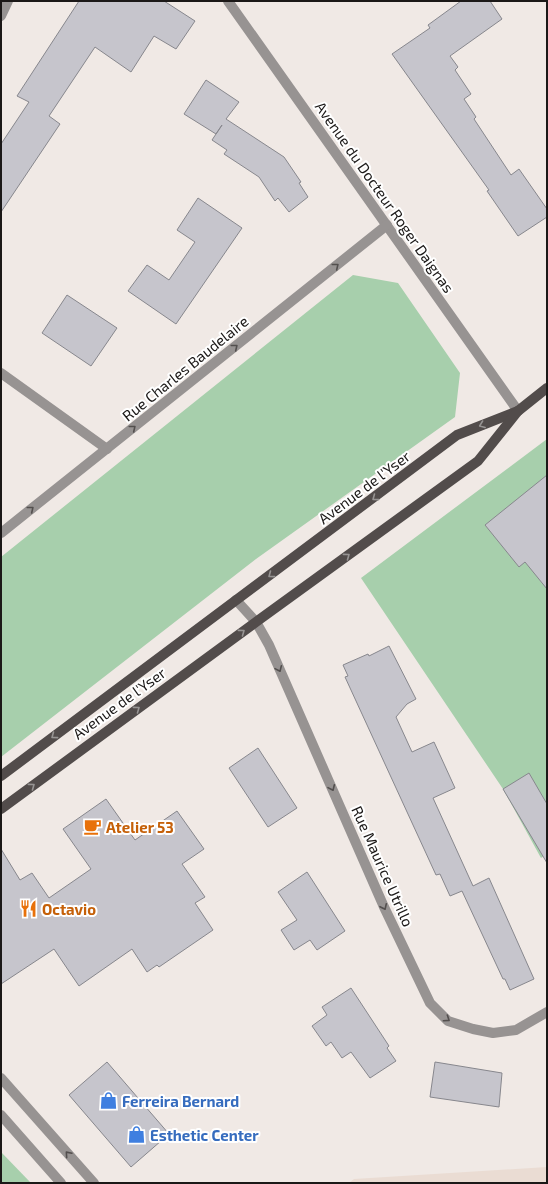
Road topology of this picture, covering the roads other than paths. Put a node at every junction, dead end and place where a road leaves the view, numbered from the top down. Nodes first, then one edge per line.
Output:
1 (8, 1) edge
2 (228, 1) edge
3 (1, 16) edge
4 (387, 225) junction
5 (1, 373) edge
6 (547, 388) edge
7 (518, 411) junction
8 (107, 449) junction
9 (1, 533) edge
10 (236, 600) junction
11 (256, 622) junction
12 (1, 776) edge
13 (1, 809) edge
14 (547, 1012) edge
15 (1, 1078) edge
16 (1, 1115) edge
17 (61, 1183) edge
18 (94, 1183) edge

1 - 3 street
2 - 4 street, Avenue du Docteur Roger Daignas
4 - 7 street, Avenue du Docteur Roger Daignas
8 -> 4 street, Rue Charles Baudelaire
5 - 8 street
6 - 7 main road, Avenue de l'Yser
7 -> 10 main road, Avenue de l'Yser
11 -> 7 main road, Avenue de l'Yser
9 -> 8 street, Rue Charles Baudelaire
10 - 11 street
10 -> 12 main road, Avenue de l'Yser
13 -> 11 main road, Avenue de l'Yser
11 -> 14 street, Rue Maurice Utrillo
18 -> 15 street
16 - 17 street

